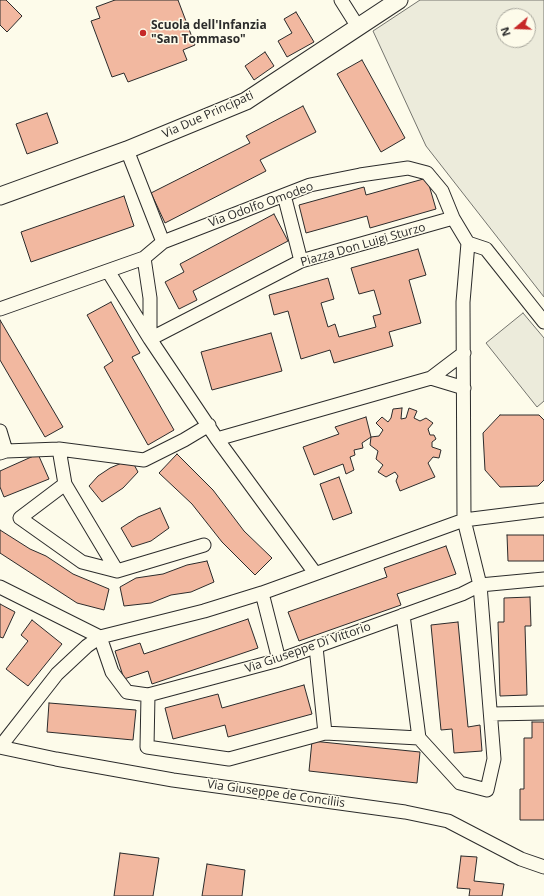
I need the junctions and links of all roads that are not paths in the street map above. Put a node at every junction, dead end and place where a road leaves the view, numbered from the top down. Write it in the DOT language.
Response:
graph roads {
  1 [pos="341,0"];
  2 [pos="399,0"];
  3 [pos="358,27"];
  4 [pos="127,150"];
  5 [pos="284,195"];
  6 [pos="0,196"];
  7 [pos="453,218"];
  8 [pos="163,242"];
  9 [pos="468,243"];
  10 [pos="144,258"];
  11 [pos="300,261"];
  12 [pos="108,271"];
  13 [pos="0,309"];
  14 [pos="544,322"];
  15 [pos="150,339"];
  16 [pos="464,353"];
  17 [pos="431,378"];
  18 [pos="464,388"];
  19 [pos="209,426"];
  20 [pos="0,431"];
  21 [pos="217,439"];
  22 [pos="59,450"];
  23 [pos="3,452"];
  24 [pos="65,484"];
  25 [pos="544,510"];
  26 [pos="464,520"];
  27 [pos="204,545"];
  28 [pos="117,571"];
  29 [pos="316,573"];
  30 [pos="544,579"];
  31 [pos="480,585"];
  32 [pos="0,587"];
  33 [pos="262,593"];
  34 [pos="403,616"];
  35 [pos="100,637"];
  36 [pos="316,647"];
  37 [pos="279,660"];
  38 [pos="148,695"];
  39 [pos="544,713"];
  40 [pos="491,714"];
  41 [pos="326,733"];
  42 [pos="419,738"];
  43 [pos="0,747"];
  44 [pos="544,867"];
  1 -- 3 [label="street"];
  2 -- 3 [label="street, Via Due Principati"];
  3 -- 4 [label="street, Via Due Principati"];
  4 -- 6 [label="street, Via Due Principati"];
  4 -- 8 [label="street"];
  5 -- 7 [label="street, Via Odolfo Omodeo"];
  5 -- 8 [label="street, Via Odolfo Omodeo"];
  5 -- 11 [label="street"];
  7 -- 9 [label="street"];
  7 -- 11 [label="street, Piazza Don Luigi Sturzo"];
  8 -- 10 [label="street, Via Odolfo Omodeo"];
  9 -- 14 [label="street"];
  9 -- 16 [label="street"];
  10 -- 12 [label="street, Via Odolfo Omodeo"];
  10 -- 15 [label="street"];
  11 -- 15 [label="street, Piazza Don Luigi Sturzo"];
  12 -- 13 [label="street, Via Odolfo Omodeo"];
  12 -- 15 [label="street"];
  15 -- 19 [label="street"];
  16 -- 17 [label="street"];
  16 -- 18 [label="street"];
  17 -- 18 [label="street"];
  17 -- 21 [label="street"];
  18 -- 26 [label="street"];
  19 -- 21 [label="street"];
  19 -- 22 [label="street"];
  20 -- 23 [label="street"];
  21 -- 29 [label="street"];
  22 -- 23 [label="street"];
  22 -- 24 [label="street"];
  24 -- 28 [label="street"];
  24 -- 28 [label="street"];
  25 -- 26 [label="street"];
  26 -- 29 [label="street"];
  26 -- 31 [label="street"];
  27 -- 28 [label="street"];
  29 -- 33 [label="street"];
  30 -- 31 [label="street"];
  31 -- 34 [label="street, Via Giuseppe Di Vittorio"];
  31 -- 40 [label="street"];
  32 -- 35 [label="street"];
  33 -- 35 [label="street"];
  33 -- 37 [label="street"];
  34 -- 36 [label="street, Via Giuseppe Di Vittorio"];
  34 -- 42 [label="street"];
  35 -- 38 [label="street, Via Giuseppe Di Vittorio"];
  35 -- 43 [label="street"];
  36 -- 37 [label="street, Via Giuseppe Di Vittorio"];
  36 -- 41 [label="street"];
  37 -- 38 [label="street, Via Giuseppe Di Vittorio"];
  38 -- 41 [label="street"];
  39 -- 40 [label="street"];
  40 -- 42 [label="street"];
  41 -- 42 [label="street"];
  43 -- 44 [label="street, Via Giuseppe de Conciliis"];
}
